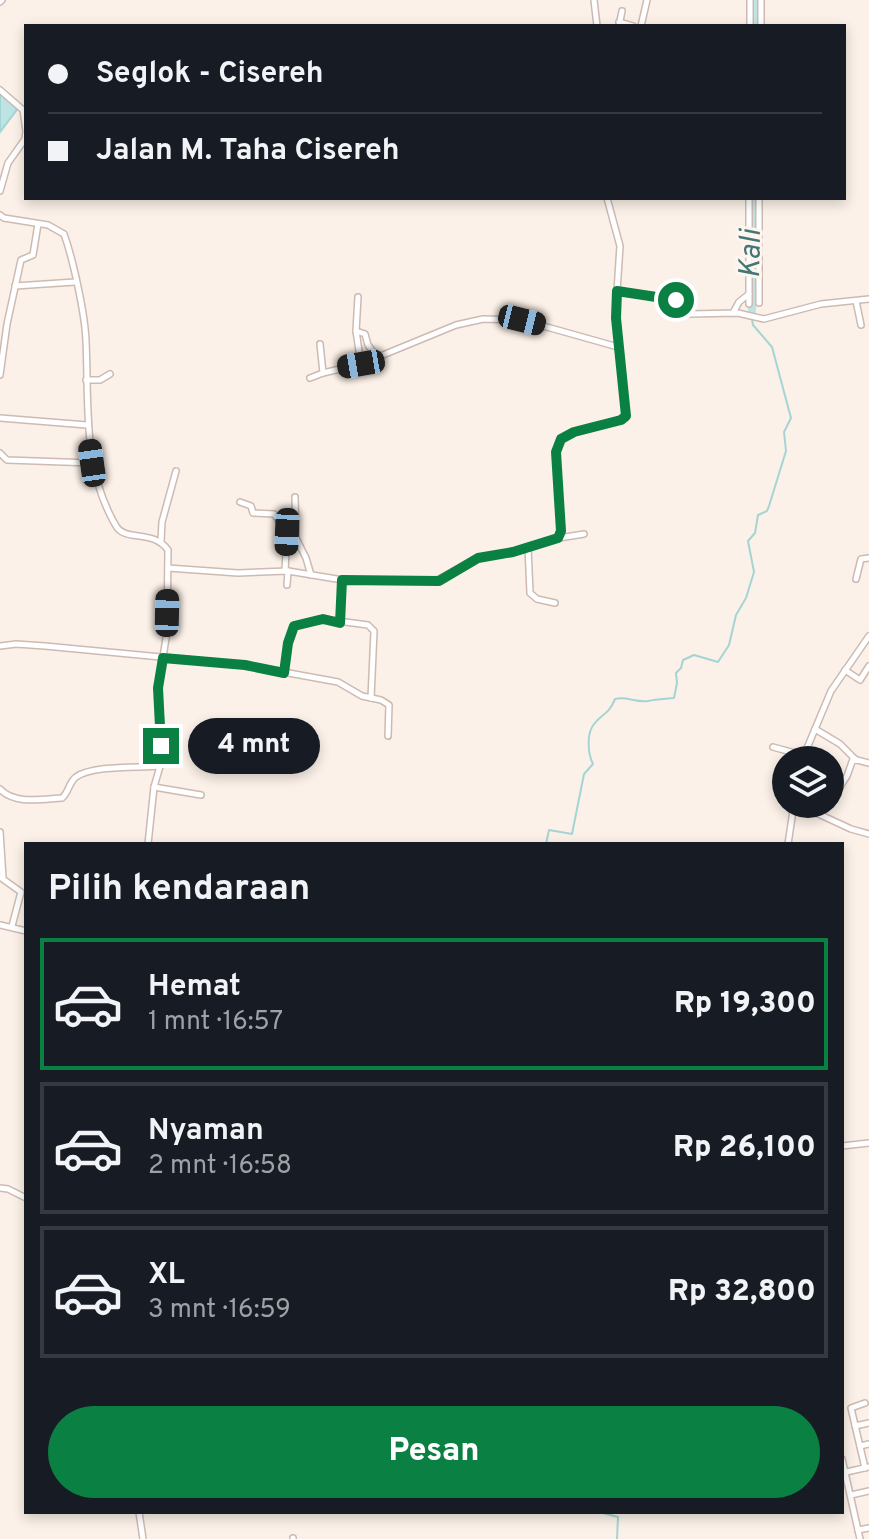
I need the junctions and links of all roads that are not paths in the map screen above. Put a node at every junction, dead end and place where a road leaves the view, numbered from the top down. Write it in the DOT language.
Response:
graph roads {
  1 [pos="594,0"];
  2 [pos="647,0"];
  3 [pos="750,0"];
  4 [pos="761,0"];
  5 [pos="622,11"];
  6 [pos="597,24"];
  7 [pos="619,24"];
  8 [pos="641,24"];
  9 [pos="750,24"];
  10 [pos="761,24"];
  11 [pos="0,90"];
  12 [pos="24,117"];
  13 [pos="24,140"];
  14 [pos="0,191"];
  15 [pos="608,200"];
  16 [pos="749,200"];
  17 [pos="759,200"];
  18 [pos="0,215"];
  19 [pos="38,224"];
  20 [pos="754,274"];
  21 [pos="75,282"];
  22 [pos="15,286"];
  23 [pos="617,291"];
  24 [pos="749,294"];
  25 [pos="358,297"];
  26 [pos="869,299"];
  27 [pos="856,301"];
  28 [pos="759,303"];
  29 [pos="749,304"];
  30 [pos="733,313"];
  31 [pos="861,325"];
  32 [pos="356,331"];
  33 [pos="320,344"];
  34 [pos="618,347"];
  35 [pos="377,357"];
  36 [pos="361,364"];
  37 [pos="323,373"];
  38 [pos="110,374"];
  39 [pos="0,375"];
  40 [pos="310,378"];
  41 [pos="86,380"];
  42 [pos="0,418"];
  43 [pos="87,425"];
  44 [pos="0,453"];
  45 [pos="92,463"];
  46 [pos="176,471"];
  47 [pos="295,497"];
  48 [pos="240,502"];
  49 [pos="294,525"];
  50 [pos="287,532"];
  51 [pos="584,534"];
  52 [pos="558,538"];
  53 [pos="161,541"];
  54 [pos="503,544"];
  55 [pos="528,547"];
  56 [pos="506,554"];
  57 [pos="869,558"];
  58 [pos="168,568"];
  59 [pos="287,571"];
  60 [pos="311,575"];
  61 [pos="856,579"];
  62 [pos="342,580"];
  63 [pos="287,585"];
  64 [pos="555,603"];
  65 [pos="340,623"];
  66 [pos="868,639"];
  67 [pos="0,646"];
  68 [pos="163,658"];
  69 [pos="869,666"];
  70 [pos="845,670"];
  71 [pos="284,673"];
  72 [pos="371,698"];
  73 [pos="815,729"];
  74 [pos="388,736"];
  75 [pos="808,746"];
  76 [pos="855,759"];
  77 [pos="869,763"];
  78 [pos="160,766"];
  79 [pos="844,778"];
  80 [pos="154,787"];
  81 [pos="0,789"];
  82 [pos="201,795"];
  83 [pos="793,818"];
  84 [pos="830,818"];
  85 [pos="0,832"];
  86 [pos="869,834"];
  87 [pos="148,842"];
  88 [pos="788,842"];
  89 [pos="1,878"];
  90 [pos="0,925"];
  91 [pos="12,926"];
  92 [pos="24,930"];
  93 [pos="869,1143"];
  94 [pos="844,1146"];
  95 [pos="0,1188"];
  96 [pos="24,1197"];
  97 [pos="865,1403"];
  98 [pos="869,1423"];
  99 [pos="855,1426"];
  100 [pos="869,1444"];
  101 [pos="860,1446"];
  102 [pos="867,1468"];
  103 [pos="844,1473"];
  104 [pos="869,1491"];
  105 [pos="850,1493"];
  106 [pos="844,1494"];
  107 [pos="139,1514"];
  108 [pos="869,1528"];
  109 [pos="858,1530"];
  110 [pos="143,1539"];
  111 [pos="860,1539"];
  1 -- 6 [label="street"];
  2 -- 8 [label="street"];
  3 -- 9 [label="street"];
  4 -- 10 [label="street"];
  5 -- 7 [label="street"];
  11 -- 12 [label="street"];
  13 -- 14 [label="street"];
  15 -- 23 [label="street"];
  16 -- 20 [label="street"];
  17 -- 20 [label="street"];
  18 -- 19 [label="street"];
  19 -- 21 [label="street"];
  19 -- 22 [label="street"];
  20 -- 24 [label="street"];
  20 -- 28 [label="street"];
  21 -- 22 [label="street"];
  21 -- 41 [label="street"];
  22 -- 39 [label="street"];
  23 -- 30 [label="street"];
  23 -- 34 [label="street"];
  24 -- 29 [label="street"];
  24 -- 30 [label="street"];
  25 -- 32 [label="street"];
  26 -- 27 [label="street"];
  27 -- 30 [label="street"];
  27 -- 31 [label="street"];
  32 -- 35 [label="street"];
  32 -- 36 [label="street"];
  33 -- 37 [label="street"];
  34 -- 35 [label="street"];
  34 -- 52 [label="street"];
  35 -- 36 [label="street"];
  36 -- 37 [label="street"];
  37 -- 40 [label="street"];
  38 -- 41 [label="street"];
  41 -- 43 [label="street"];
  42 -- 43 [label="street"];
  43 -- 45 [label="street"];
  44 -- 45 [label="street"];
  45 -- 53 [label="street"];
  46 -- 53 [label="street"];
  47 -- 49 [label="street"];
  48 -- 50 [label="street"];
  49 -- 50 [label="street"];
  49 -- 60 [label="street"];
  50 -- 59 [label="street"];
  51 -- 52 [label="street"];
  52 -- 55 [label="street"];
  53 -- 58 [label="street"];
  54 -- 56 [label="street"];
  55 -- 56 [label="street"];
  55 -- 64 [label="street"];
  56 -- 62 [label="street"];
  57 -- 61 [label="street"];
  58 -- 59 [label="street"];
  58 -- 68 [label="street"];
  59 -- 60 [label="street"];
  59 -- 63 [label="street"];
  60 -- 62 [label="street"];
  62 -- 65 [label="street"];
  65 -- 71 [label="street"];
  65 -- 72 [label="street"];
  66 -- 70 [label="street"];
  67 -- 68 [label="street"];
  68 -- 71 [label="street"];
  68 -- 78 [label="street"];
  69 -- 70 [label="street"];
  70 -- 73 [label="street"];
  71 -- 72 [label="street"];
  72 -- 74 [label="street"];
  73 -- 75 [label="street"];
  73 -- 76 [label="street"];
  76 -- 77 [label="street"];
  76 -- 79 [label="street"];
  78 -- 80 [label="street"];
  78 -- 81 [label="street"];
  80 -- 82 [label="street"];
  80 -- 87 [label="street"];
  83 -- 88 [label="street"];
  84 -- 86 [label="street"];
  85 -- 89 [label="street"];
  89 -- 91 [label="street"];
  90 -- 91 [label="street"];
  91 -- 92 [label="street"];
  93 -- 94 [label="street"];
  95 -- 96 [label="street"];
  97 -- 99 [label="street"];
  98 -- 99 [label="street"];
  99 -- 101 [label="street"];
  100 -- 101 [label="street"];
  101 -- 102 [label="street"];
  102 -- 103 [label="street"];
  103 -- 105 [label="street"];
  104 -- 105 [label="street"];
  105 -- 106 [label="street"];
  105 -- 109 [label="street"];
  107 -- 110 [label="street"];
  108 -- 109 [label="street"];
  109 -- 111 [label="street"];
}
